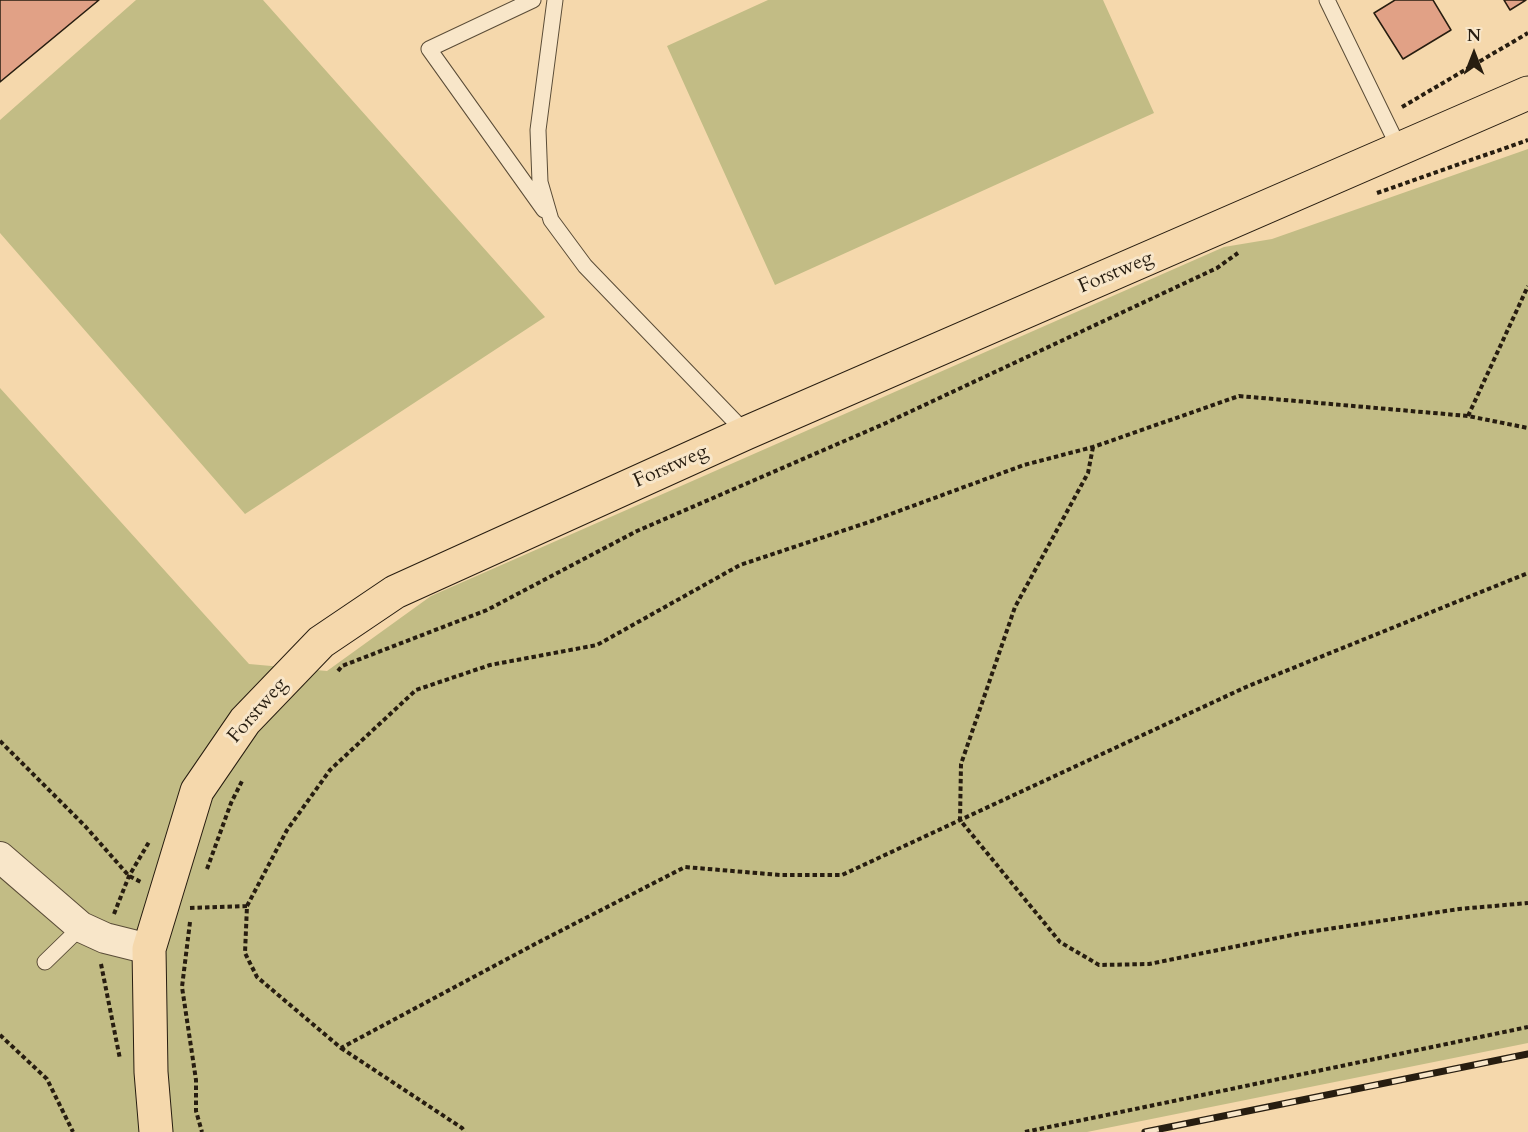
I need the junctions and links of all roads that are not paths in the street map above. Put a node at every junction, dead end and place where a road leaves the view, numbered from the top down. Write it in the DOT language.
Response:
graph roads {
  1 [pos="533,0"];
  2 [pos="555,0"];
  3 [pos="1327,0"];
  4 [pos="1528,93"];
  5 [pos="1400,150"];
  6 [pos="551,220"];
  7 [pos="746,433"];
  8 [pos="0,858"];
  9 [pos="81,927"];
  10 [pos="149,949"];
  11 [pos="45,962"];
  12 [pos="156,1132"];
  1 -- 6 [label="lane"];
  2 -- 6 [label="lane"];
  3 -- 5 [label="lane"];
  4 -- 5 [label="main road, Forstweg"];
  5 -- 7 [label="main road, Forstweg"];
  6 -- 7 [label="lane"];
  7 -- 10 [label="main road, Forstweg"];
  8 -- 9 [label="street"];
  9 -- 10 [label="street"];
  9 -- 11 [label="lane"];
  10 -- 12 [label="main road, Forstweg"];
}
